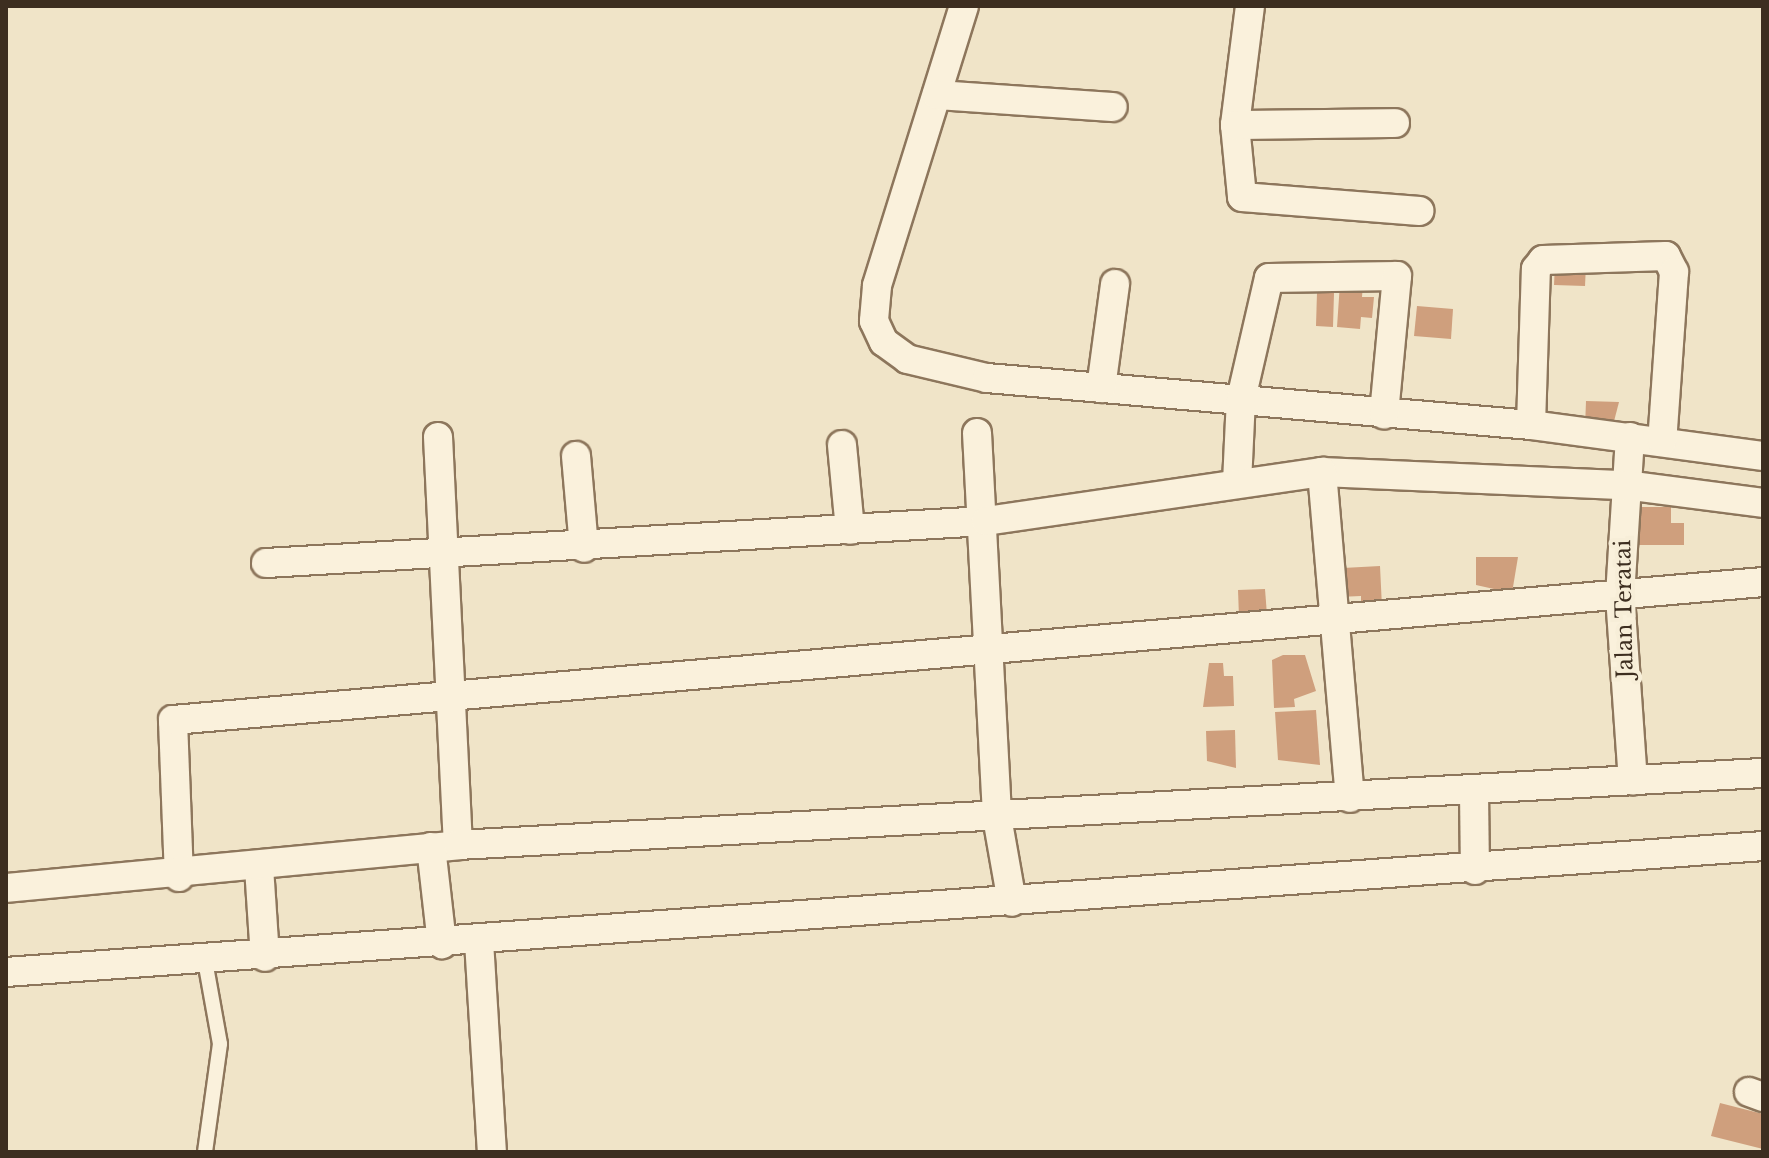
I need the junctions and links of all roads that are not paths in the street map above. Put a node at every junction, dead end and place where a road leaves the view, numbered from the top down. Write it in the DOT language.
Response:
graph roads {
  1 [pos="964,6"];
  2 [pos="1250,6"];
  3 [pos="937,95"];
  4 [pos="1113,107"];
  5 [pos="1395,123"];
  6 [pos="1235,125"];
  7 [pos="1419,211"];
  8 [pos="1115,284"];
  9 [pos="1101,388"];
  10 [pos="1240,410"];
  11 [pos="1384,414"];
  12 [pos="1531,425"];
  13 [pos="977,433"];
  14 [pos="438,437"];
  15 [pos="1662,442"];
  16 [pos="842,445"];
  17 [pos="576,456"];
  18 [pos="1763,456"];
  19 [pos="1628,460"];
  20 [pos="1322,472"];
  21 [pos="1237,483"];
  22 [pos="1763,503"];
  23 [pos="986,521"];
  24 [pos="850,530"];
  25 [pos="584,548"];
  26 [pos="445,556"];
  27 [pos="266,563"];
  28 [pos="1763,582"];
  29 [pos="1620,596"];
  30 [pos="1331,621"];
  31 [pos="990,653"];
  32 [pos="450,696"];
  33 [pos="1763,773"];
  34 [pos="1633,781"];
  35 [pos="1474,792"];
  36 [pos="1350,798"];
  37 [pos="997,817"];
  38 [pos="444,846"];
  39 [pos="1763,846"];
  40 [pos="259,867"];
  41 [pos="1475,870"];
  42 [pos="179,877"];
  43 [pos="6,888"];
  44 [pos="1012,902"];
  45 [pos="479,941"];
  46 [pos="442,944"];
  47 [pos="265,957"];
  48 [pos="205,961"];
  49 [pos="6,972"];
  50 [pos="205,1152"];
  51 [pos="492,1152"];
  1 -- 3 [label="street"];
  2 -- 6 [label="street"];
  3 -- 4 [label="street"];
  3 -- 9 [label="street"];
  5 -- 6 [label="street"];
  6 -- 7 [label="street"];
  8 -- 9 [label="street"];
  9 -- 10 [label="street"];
  10 -- 11 [label="street"];
  10 -- 11 [label="street"];
  10 -- 21 [label="street"];
  11 -- 12 [label="street"];
  12 -- 15 [label="street"];
  12 -- 19 [label="street"];
  13 -- 23 [label="street"];
  14 -- 26 [label="street"];
  15 -- 18 [label="street"];
  15 -- 19 [label="street"];
  16 -- 24 [label="street"];
  17 -- 25 [label="street"];
  19 -- 20 [label="street"];
  19 -- 22 [label="street"];
  19 -- 29 [label="street, Jalan Teratai"];
  20 -- 21 [label="street"];
  20 -- 30 [label="street"];
  21 -- 23 [label="street"];
  23 -- 24 [label="street"];
  23 -- 31 [label="street"];
  24 -- 25 [label="street"];
  25 -- 26 [label="street"];
  26 -- 27 [label="street"];
  26 -- 32 [label="street"];
  28 -- 29 [label="street"];
  29 -- 30 [label="street"];
  29 -- 34 [label="street, Jalan Teratai"];
  30 -- 31 [label="street"];
  30 -- 36 [label="street"];
  31 -- 32 [label="street"];
  31 -- 37 [label="street"];
  32 -- 38 [label="street"];
  32 -- 42 [label="street"];
  33 -- 34 [label="street"];
  34 -- 35 [label="street"];
  35 -- 36 [label="street"];
  35 -- 41 [label="street"];
  36 -- 37 [label="street"];
  37 -- 38 [label="street"];
  37 -- 44 [label="street"];
  38 -- 40 [label="street"];
  38 -- 46 [label="street"];
  39 -- 41 [label="street"];
  40 -- 42 [label="street"];
  40 -- 47 [label="street"];
  41 -- 44 [label="street"];
  42 -- 43 [label="street"];
  44 -- 45 [label="street"];
  45 -- 46 [label="street"];
  45 -- 51 [label="street"];
  46 -- 47 [label="street"];
  47 -- 48 [label="street"];
  48 -- 49 [label="street"];
  48 -- 50 [label="lane"];
}
